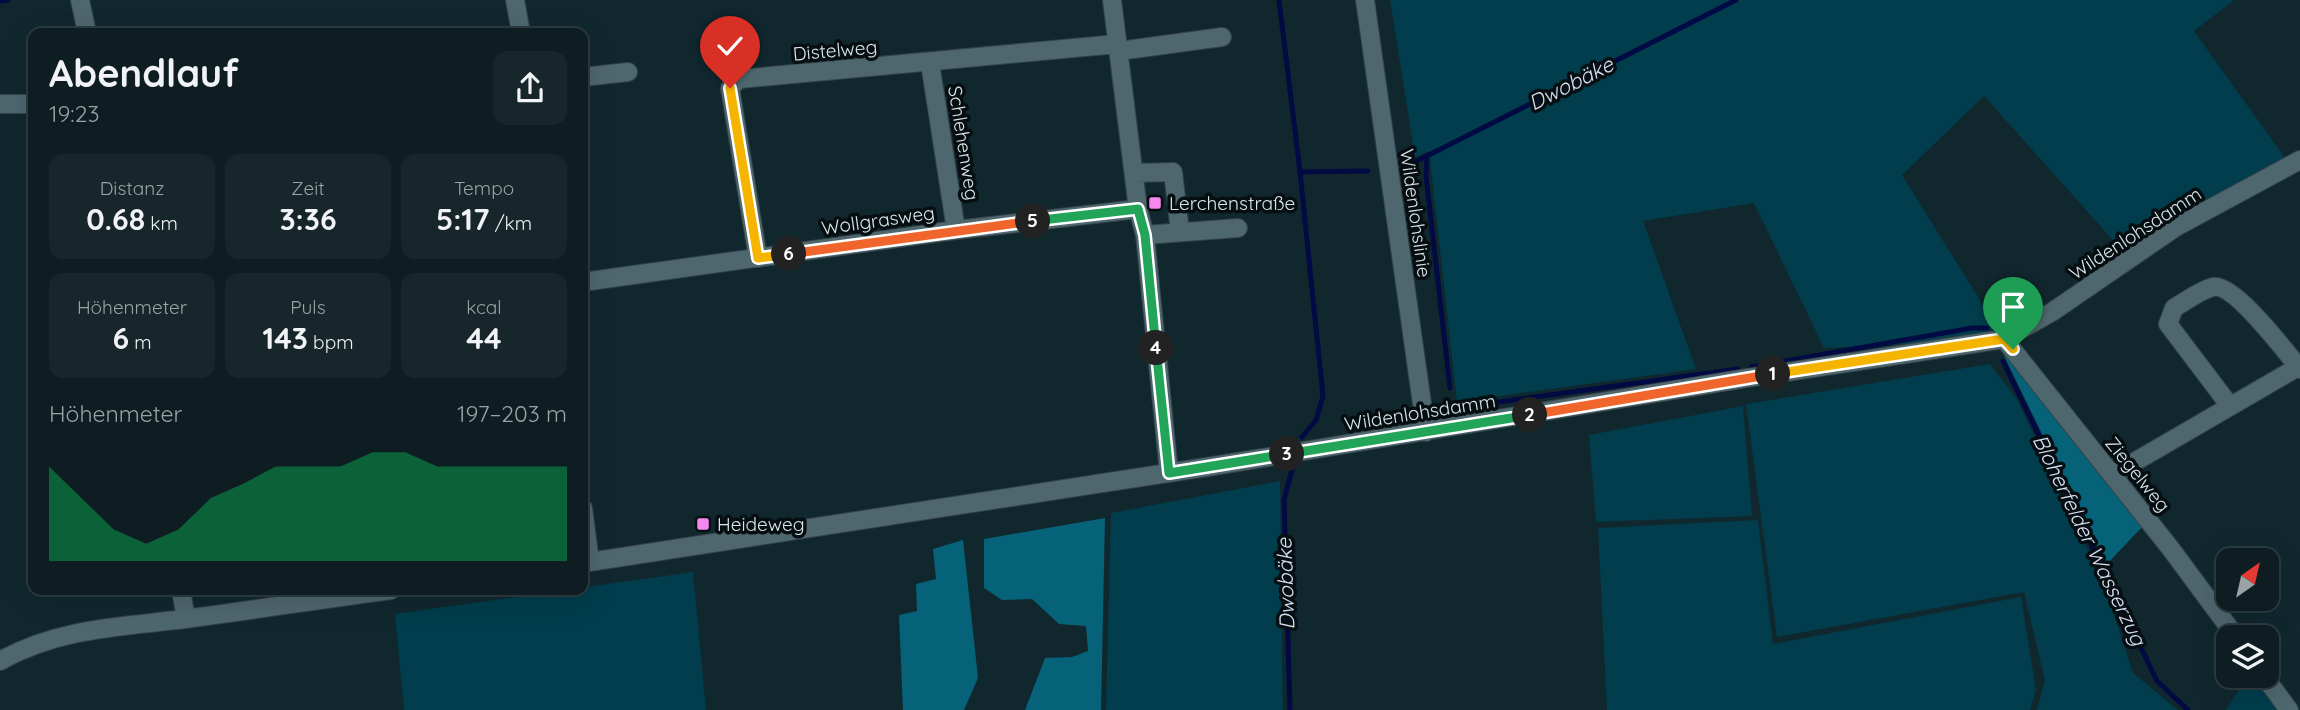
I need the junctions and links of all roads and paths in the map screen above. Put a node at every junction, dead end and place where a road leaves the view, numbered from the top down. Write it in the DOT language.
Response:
graph roads {
  1 [pos="80,0"];
  2 [pos="516,0"];
  3 [pos="1112,0"];
  4 [pos="1365,0"];
  5 [pos="87,28"];
  6 [pos="520,28"];
  7 [pos="1222,37"];
  8 [pos="1118,47"];
  9 [pos="930,63"];
  10 [pos="628,72"];
  11 [pos="588,76"];
  12 [pos="0,104"];
  13 [pos="28,104"];
  14 [pos="2300,160"];
  15 [pos="1134,173"];
  16 [pos="1138,209"];
  17 [pos="1238,229"];
  18 [pos="956,230"];
  19 [pos="1180,232"];
  20 [pos="1145,235"];
  21 [pos="758,258"];
  22 [pos="588,281"];
  23 [pos="2004,339"];
  24 [pos="2299,368"];
  25 [pos="2231,406"];
  26 [pos="1426,432"];
  27 [pos="1169,473"];
  28 [pos="2112,475"];
  29 [pos="588,562"];
  30 [pos="182,595"];
  31 [pos="356,595"];
  32 [pos="186,619"];
  33 [pos="2227,625"];
  34 [pos="0,661"];
  35 [pos="2273,688"];
  36 [pos="2289,710"];
  1 -- 5 [label="street"];
  2 -- 6 [label="street"];
  3 -- 8 [label="street"];
  4 -- 26 [label="street, Wildenlohslinie"];
  7 -- 8 [label="street"];
  8 -- 9 [label="street, Distelweg"];
  8 -- 15 [label="street"];
  9 -- 18 [label="street, Schlehenweg"];
  9 -- 21 [label="street, Distelweg"];
  10 -- 11 [label="street"];
  12 -- 13 [label="street"];
  14 -- 23 [label="street, Wildenlohsdamm"];
  15 -- 16 [label="street"];
  15 -- 19 [label="street"];
  16 -- 18 [label="street, Wollgrasweg"];
  16 -- 20 [label="street"];
  17 -- 19 [label="street"];
  18 -- 21 [label="street, Wollgrasweg"];
  19 -- 20 [label="street"];
  20 -- 27 [label="street"];
  21 -- 22 [label="street, Wollgrasweg"];
  23 -- 26 [label="street, Wildenlohsdamm"];
  23 -- 28 [label="street, Ziegelweg"];
  24 -- 25 [label="street"];
  24 -- 25 [label="street"];
  25 -- 28 [label="street"];
  26 -- 27 [label="street, Wildenlohsdamm"];
  27 -- 29 [label="street, Wildenlohsdamm"];
  28 -- 33 [label="street, Ziegelweg"];
  30 -- 32 [label="street"];
  31 -- 32 [label="street"];
  32 -- 34 [label="street"];
  35 -- 36 [label="street"];
}
